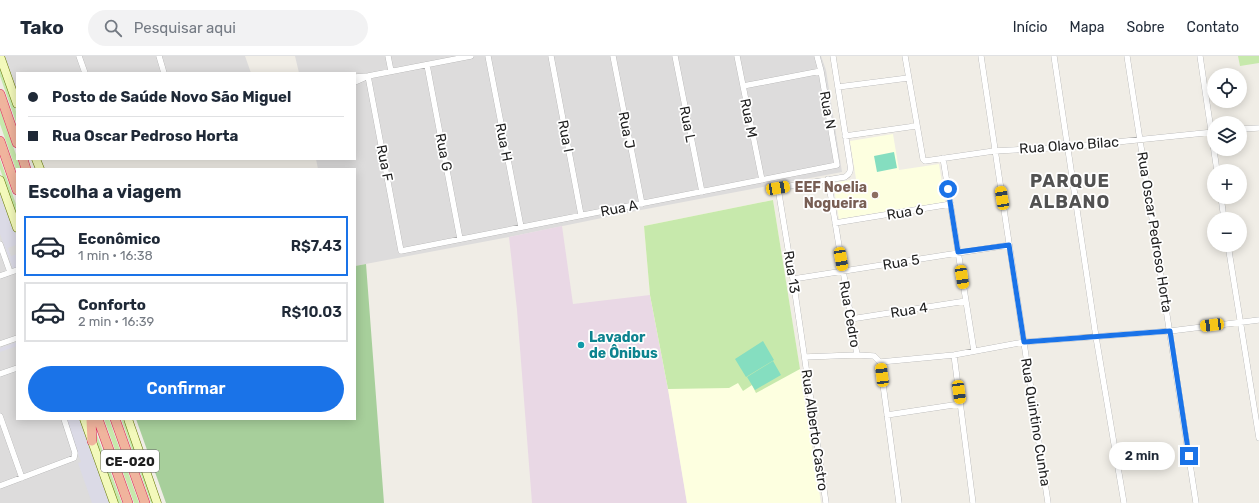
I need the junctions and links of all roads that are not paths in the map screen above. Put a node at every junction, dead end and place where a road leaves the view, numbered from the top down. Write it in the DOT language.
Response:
graph roads {
  1 [pos="0,56"];
  2 [pos="79,56"];
  3 [pos="159,56"];
  4 [pos="388,56"];
  5 [pos="471,56"];
  6 [pos="488,56"];
  7 [pos="550,56"];
  8 [pos="613,56"];
  9 [pos="675,56"];
  10 [pos="737,56"];
  11 [pos="817,56"];
  12 [pos="833,56"];
  13 [pos="904,56"];
  14 [pos="981,56"];
  15 [pos="1054,56"];
  16 [pos="1127,56"];
  17 [pos="1200,56"];
  18 [pos="427,65"];
  19 [pos="821,71"];
  20 [pos="85,72"];
  21 [pos="164,72"];
  22 [pos="391,72"];
  23 [pos="368,76"];
  24 [pos="356,77"];
  25 [pos="908,78"];
  26 [pos="356,82"];
  27 [pos="743,86"];
  28 [pos="838,87"];
  29 [pos="0,94"];
  30 [pos="16,101"];
  31 [pos="1210,116"];
  32 [pos="916,126"];
  33 [pos="1259,128"];
  34 [pos="1247,129"];
  35 [pos="1207,133"];
  36 [pos="845,136"];
  37 [pos="16,140"];
  38 [pos="1140,140"];
  39 [pos="0,141"];
  40 [pos="1068,147"];
  41 [pos="994,150"];
  42 [pos="943,158"];
  43 [pos="837,165"];
  44 [pos="828,179"];
  45 [pos="0,180"];
  46 [pos="762,180"];
  47 [pos="16,187"];
  48 [pos="702,192"];
  49 [pos="642,204"];
  50 [pos="951,204"];
  51 [pos="581,215"];
  52 [pos="835,223"];
  53 [pos="16,225"];
  54 [pos="521,228"];
  55 [pos="460,239"];
  56 [pos="0,244"];
  57 [pos="1009,245"];
  58 [pos="401,250"];
  59 [pos="958,252"];
  60 [pos="1229,252"];
  61 [pos="16,270"];
  62 [pos="843,271"];
  63 [pos="10,272"];
  64 [pos="0,276"];
  65 [pos="793,279"];
  66 [pos="966,301"];
  67 [pos="851,319"];
  68 [pos="1259,320"];
  69 [pos="1240,322"];
  70 [pos="1170,331"];
  71 [pos="1096,337"];
  72 [pos="16,338"];
  73 [pos="1024,342"];
  74 [pos="0,344"];
  75 [pos="974,351"];
  76 [pos="857,355"];
  77 [pos="954,355"];
  78 [pos="805,357"];
  79 [pos="880,362"];
  80 [pos="16,368"];
  81 [pos="0,374"];
  82 [pos="960,404"];
  83 [pos="888,415"];
  84 [pos="0,416"];
  85 [pos="64,420"];
  86 [pos="84,420"];
  87 [pos="90,420"];
  88 [pos="98,420"];
  89 [pos="115,420"];
  90 [pos="128,420"];
  91 [pos="1259,438"];
  92 [pos="92,441"];
  93 [pos="22,478"];
  94 [pos="0,486"];
  95 [pos="114,503"];
  96 [pos="128,503"];
  97 [pos="145,503"];
  98 [pos="157,503"];
  99 [pos="826,503"];
  100 [pos="900,503"];
  101 [pos="973,503"];
  102 [pos="1048,503"];
  103 [pos="1124,503"];
  104 [pos="1196,503"];
  1 -- 30 [label="main road"];
  2 -- 20 [label="street"];
  3 -- 21 [label="street"];
  4 -- 22 [label="street"];
  5 -- 18 [label="street"];
  6 -- 54 [label="street, Rua H"];
  7 -- 51 [label="street, Rua I"];
  8 -- 49 [label="street, Rua J"];
  9 -- 48 [label="street, Rua L"];
  10 -- 27 [label="street, Rua M"];
  11 -- 19 [label="street, Rua N"];
  12 -- 28 [label="street"];
  13 -- 25 [label="street"];
  14 -- 41 [label="street, Rua Quintino Cunha"];
  15 -- 40 [label="street"];
  16 -- 38 [label="street, Rua Oscar Pedroso Horta"];
  17 -- 31 [label="street"];
  18 -- 22 [label="street"];
  18 -- 55 [label="street, Rua G"];
  19 -- 27 [label="street"];
  19 -- 43 [label="street, Rua N"];
  22 -- 23 [label="street"];
  23 -- 24 [label="street"];
  23 -- 26 [label="street"];
  23 -- 58 [label="street, Rua F"];
  25 -- 28 [label="street"];
  25 -- 32 [label="street"];
  27 -- 46 [label="street, Rua M"];
  28 -- 36 [label="street"];
  29 -- 37 [label="highway"];
  32 -- 36 [label="street"];
  32 -- 42 [label="street, Rua Olavo Bilac"];
  33 -- 34 [label="street"];
  35 -- 38 [label="street, Rua Olavo Bilac"];
  36 -- 44 [label="street"];
  38 -- 40 [label="street, Rua Olavo Bilac"];
  38 -- 70 [label="street, Rua Oscar Pedroso Horta"];
  39 -- 47 [label="highway"];
  40 -- 41 [label="street, Rua Olavo Bilac"];
  40 -- 71 [label="street"];
  41 -- 42 [label="street, Rua Olavo Bilac"];
  41 -- 57 [label="street, Rua Quintino Cunha"];
  42 -- 50 [label="street"];
  43 -- 46 [label="street, Rua A"];
  44 -- 52 [label="street, Rua Cedro"];
  44 -- 65 [label="street, Rua 13"];
  45 -- 53 [label="main road"];
  46 -- 48 [label="street, Rua A"];
  48 -- 49 [label="street, Rua A"];
  49 -- 51 [label="street, Rua A"];
  50 -- 52 [label="street, Rua 6"];
  50 -- 59 [label="street"];
  51 -- 54 [label="street, Rua A"];
  52 -- 62 [label="street, Rua Cedro"];
  54 -- 55 [label="street, Rua A"];
  55 -- 58 [label="street, Rua A"];
  56 -- 63 [label="street"];
  57 -- 59 [label="street, Rua 5"];
  57 -- 73 [label="street, Rua Quintino Cunha"];
  59 -- 62 [label="street, Rua 5"];
  59 -- 66 [label="street"];
  60 -- 69 [label="street"];
  61 -- 63 [label="street"];
  62 -- 65 [label="street, Rua 5"];
  62 -- 67 [label="street, Rua Cedro"];
  63 -- 64 [label="street"];
  65 -- 78 [label="street, Rua 13"];
  66 -- 67 [label="street, Rua 4"];
  66 -- 75 [label="street"];
  67 -- 76 [label="street, Rua Cedro"];
  68 -- 69 [label="street"];
  69 -- 70 [label="street"];
  69 -- 91 [label="street"];
  70 -- 71 [label="street"];
  70 -- 104 [label="street, Rua Oscar Pedroso Horta"];
  71 -- 73 [label="street"];
  71 -- 103 [label="street"];
  72 -- 74 [label="street"];
  73 -- 75 [label="street"];
  73 -- 102 [label="street, Rua Quintino Cunha"];
  75 -- 77 [label="street"];
  76 -- 78 [label="street"];
  76 -- 79 [label="street, Rua Cedro"];
  77 -- 79 [label="street"];
  77 -- 82 [label="street"];
  78 -- 99 [label="street, Rua Alberto Castro"];
  79 -- 83 [label="street"];
  80 -- 81 [label="street"];
  82 -- 83 [label="street"];
  82 -- 101 [label="street"];
  83 -- 100 [label="street"];
  84 -- 93 [label="street"];
  85 -- 93 [label="street"];
  86 -- 92 [label="main road"];
  87 -- 92 [label="highway"];
  88 -- 96 [label="highway, CE-020"];
  89 -- 97 [label="highway, CE-020"];
  90 -- 98 [label="main road"];
  92 -- 95 [label="main road"];
  93 -- 94 [label="street"];
}
